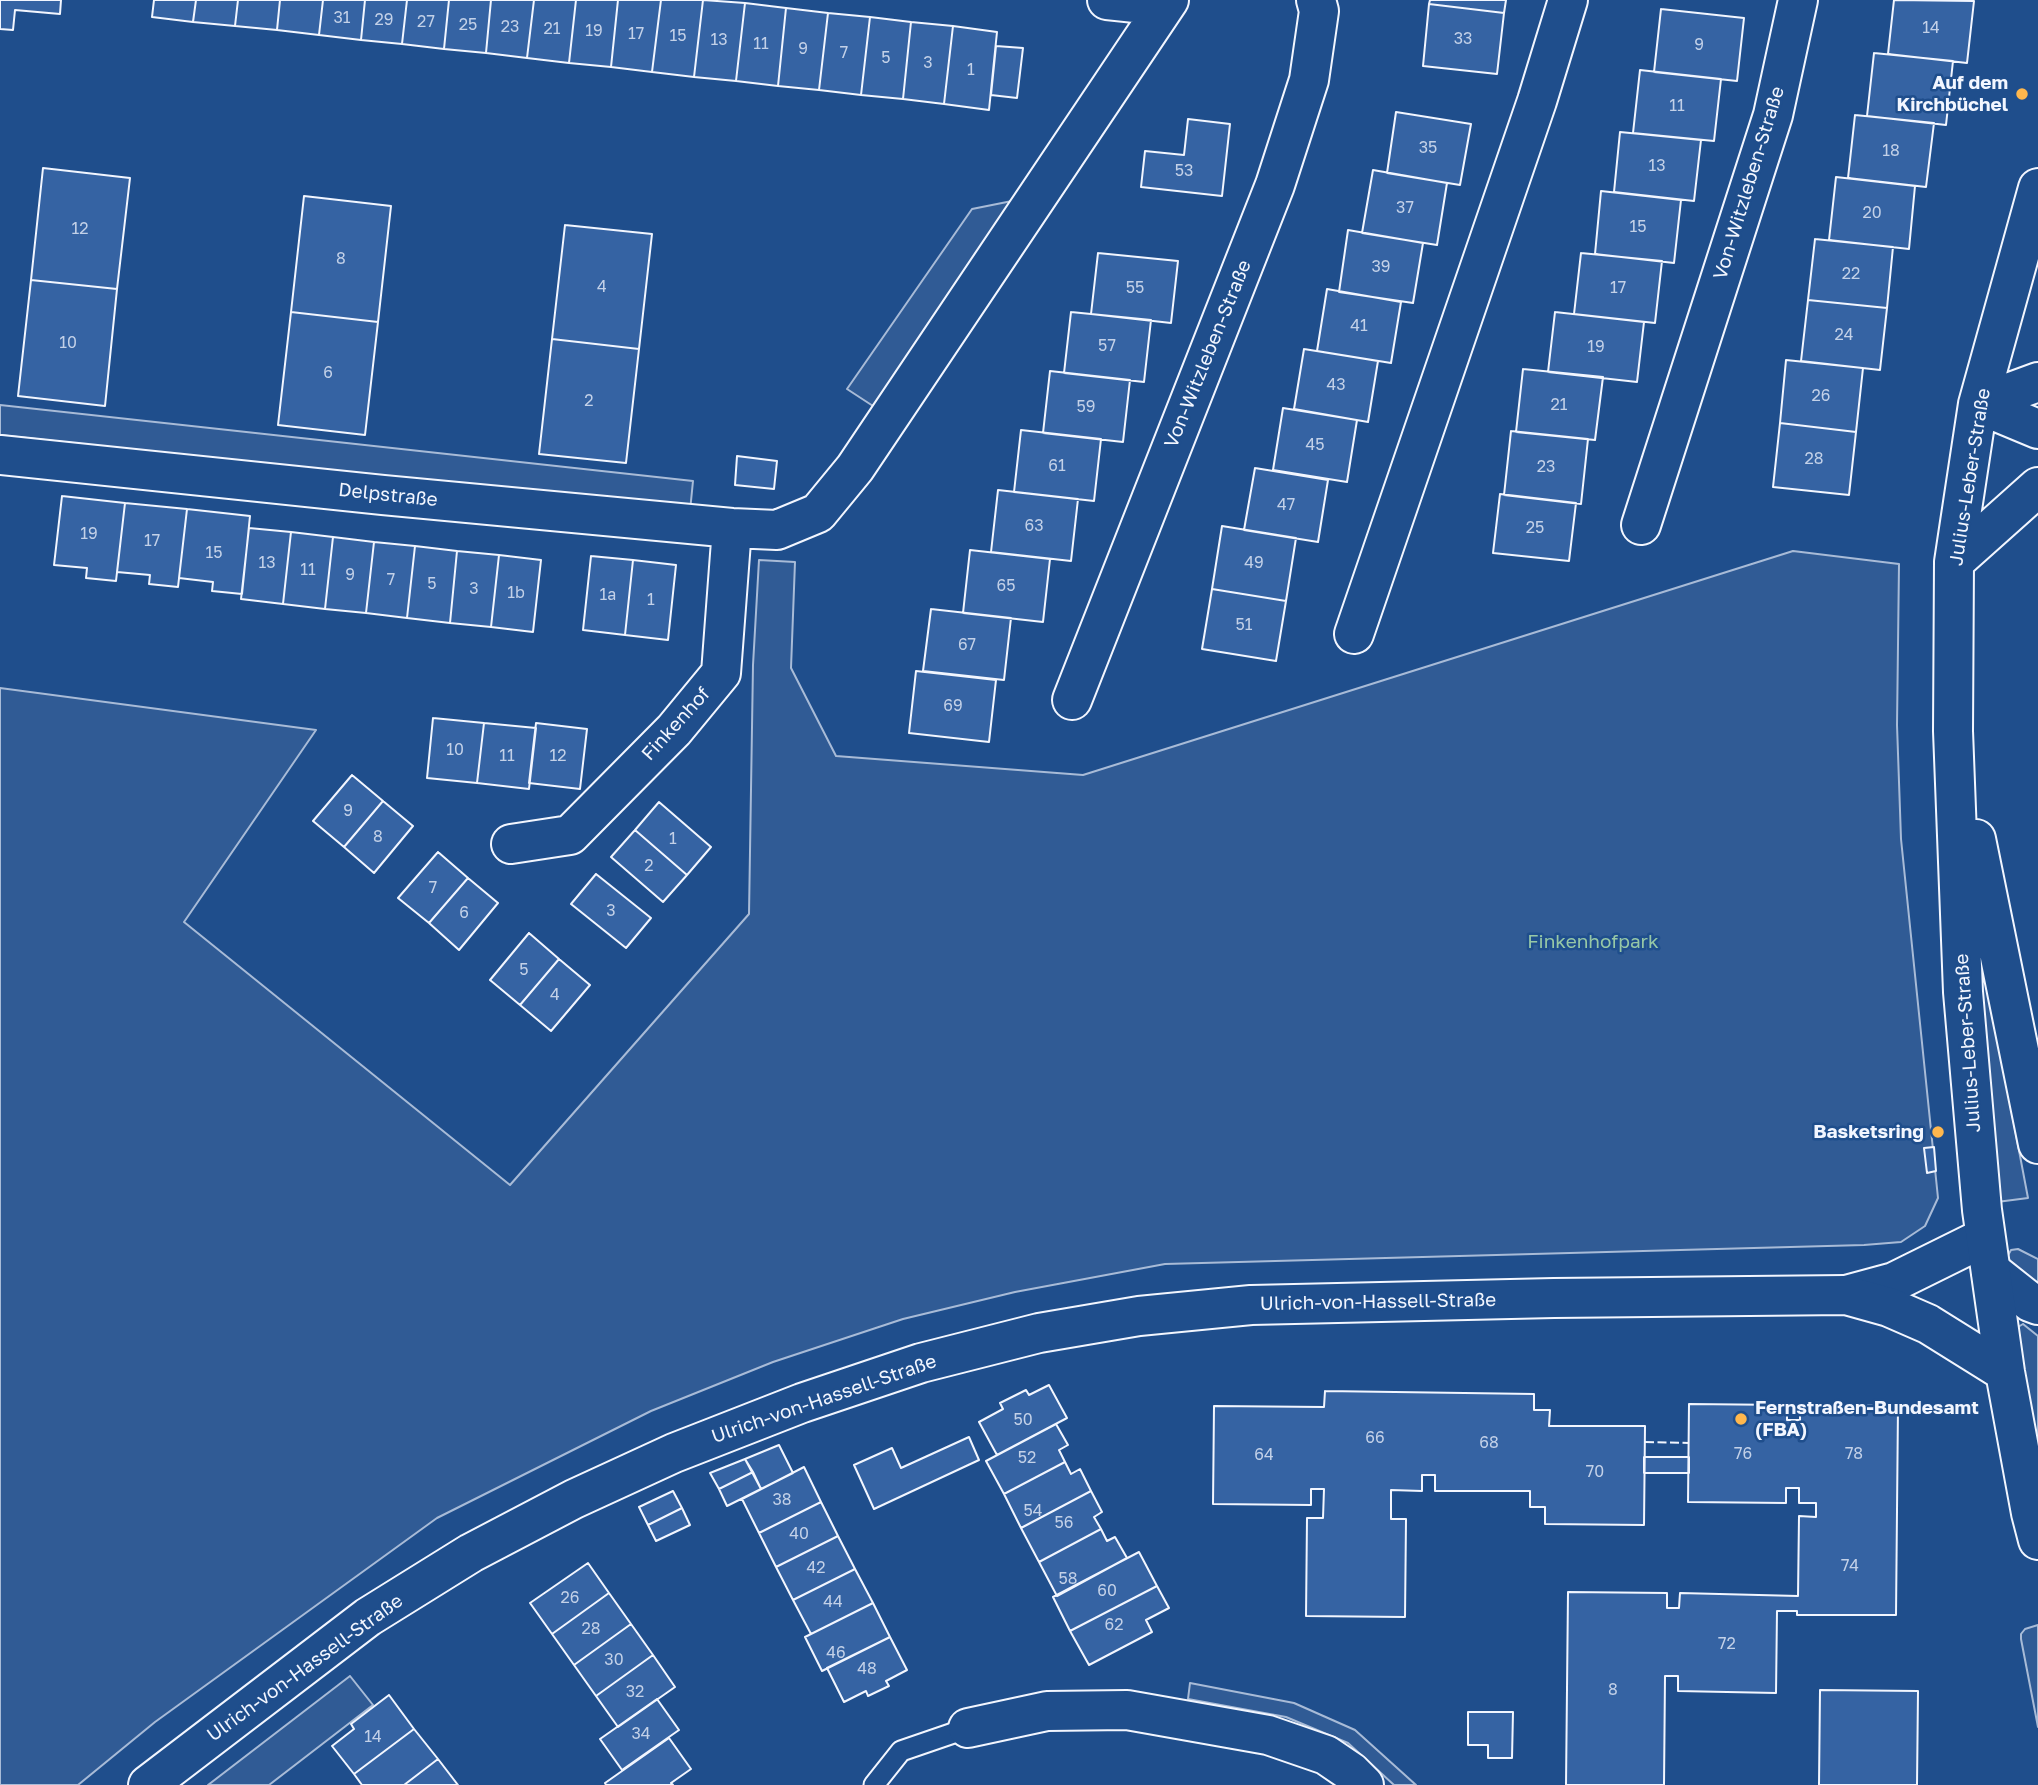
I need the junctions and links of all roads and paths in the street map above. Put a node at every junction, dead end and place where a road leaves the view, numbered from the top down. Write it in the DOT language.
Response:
graph roads {
  1 [pos="1107,0"];
  2 [pos="1316,0"];
  3 [pos="1568,0"];
  4 [pos="1798,0"];
  5 [pos="1166,3"];
  6 [pos="2038,188"];
  7 [pos="2028,274"];
  8 [pos="2038,382"];
  9 [pos="1978,404"];
  10 [pos="2038,429"];
  11 [pos="0,455"];
  12 [pos="2038,487"];
  13 [pos="1641,525"];
  14 [pos="732,528"];
  15 [pos="1954,562"];
  16 [pos="1354,634"];
  17 [pos="1072,700"];
  18 [pos="1953,731"];
  19 [pos="512,844"];
  20 [pos="2038,1144"];
  21 [pos="1988,1254"];
  22 [pos="1846,1295"];
  23 [pos="2038,1306"];
  24 [pos="2005,1372"];
  25 [pos="2038,1540"];
  26 [pos="968,1728"];
  27 [pos="148,1785"];
  28 [pos="874,1785"];
  29 [pos="1364,1785"];
  1 -- 5 [label="street"];
  2 -- 17 [label="street, Von-Witzleben-Straße"];
  3 -- 16 [label="street"];
  4 -- 13 [label="street, Von-Witzleben-Straße"];
  5 -- 14 [label="street, Delpstraße"];
  6 -- 7 [label="street, Julius-Leber-Straße"];
  7 -- 9 [label="street, Julius-Leber-Straße"];
  8 -- 9 [label="street"];
  9 -- 10 [label="street"];
  9 -- 15 [label="street, Julius-Leber-Straße"];
  11 -- 14 [label="street, Delpstraße"];
  12 -- 15 [label="street"];
  14 -- 19 [label="street, Finkenhof"];
  15 -- 18 [label="street, Julius-Leber-Straße"];
  18 -- 20 [label="street, Julius-Leber-Straße"];
  18 -- 21 [label="street, Julius-Leber-Straße"];
  21 -- 22 [label="street, Ulrich-von-Hassell-Straße"];
  21 -- 23 [label="street"];
  21 -- 24 [label="street, Julius-Leber-Straße"];
  22 -- 24 [label="street, Ulrich-von-Hassell-Straße"];
  22 -- 27 [label="street, Ulrich-von-Hassell-Straße"];
  24 -- 25 [label="street, Julius-Leber-Straße"];
  26 -- 28 [label="lane"];
  26 -- 29 [label="street"];
}
